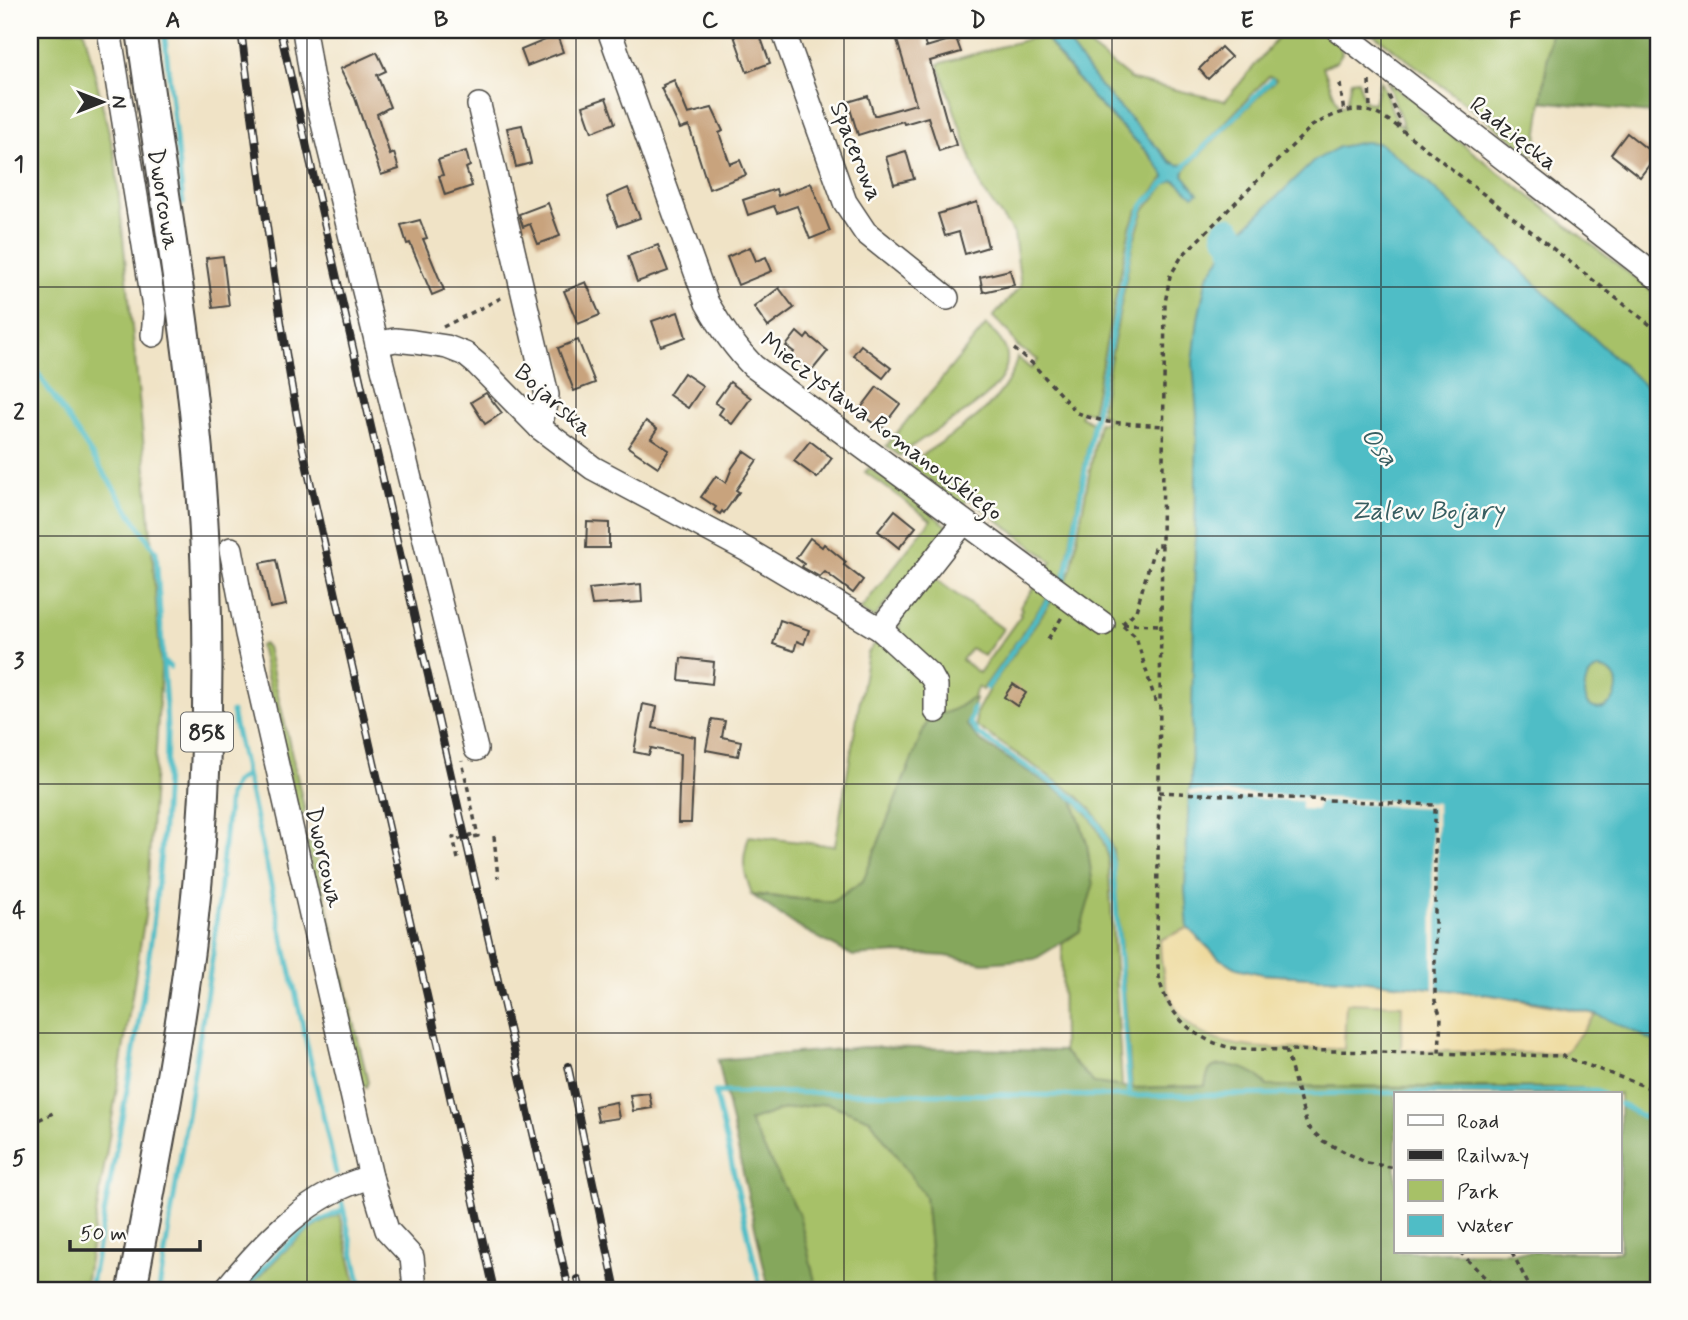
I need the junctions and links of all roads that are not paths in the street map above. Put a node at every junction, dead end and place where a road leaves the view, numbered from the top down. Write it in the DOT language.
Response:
graph roads {
  1 [pos="109,30"];
  2 [pos="141,30"];
  3 [pos="304,30"];
  4 [pos="609,30"];
  5 [pos="783,30"];
  6 [pos="1338,30"];
  7 [pos="479,105"];
  8 [pos="1658,278"];
  9 [pos="947,298"];
  10 [pos="152,335"];
  11 [pos="377,344"];
  12 [pos="540,428"];
  13 [pos="964,522"];
  14 [pos="231,549"];
  15 [pos="1112,624"];
  16 [pos="880,629"];
  17 [pos="936,711"];
  18 [pos="475,749"];
  19 [pos="371,1177"];
  20 [pos="132,1290"];
  21 [pos="225,1290"];
  22 [pos="415,1290"];
  1 -- 10 [label="street, Dworcowa"];
  2 -- 20 [label="main road, 858"];
  3 -- 11 [label="street"];
  4 -- 13 [label="street, Mieczysława Romanowskiego"];
  5 -- 9 [label="street, Spacerowa"];
  6 -- 8 [label="street, Radzięcka"];
  7 -- 12 [label="street"];
  11 -- 12 [label="street, Bojarska"];
  11 -- 18 [label="street"];
  12 -- 16 [label="street, Bojarska"];
  13 -- 15 [label="street, Mieczysława Romanowskiego"];
  13 -- 16 [label="street"];
  14 -- 19 [label="street, Dworcowa"];
  16 -- 17 [label="street, Bojarska"];
  19 -- 21 [label="street"];
  19 -- 22 [label="street, Dworcowa"];
}
